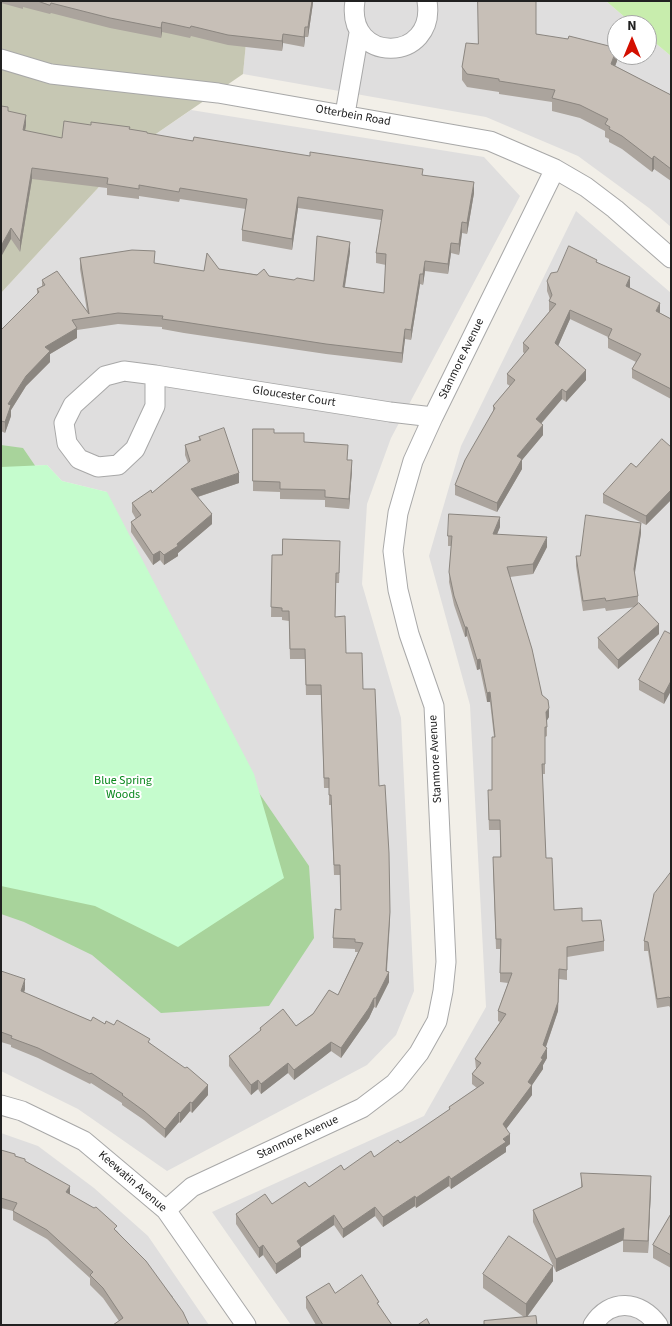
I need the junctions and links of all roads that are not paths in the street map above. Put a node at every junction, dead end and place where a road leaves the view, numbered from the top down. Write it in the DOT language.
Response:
graph roads {
  1 [pos="355,1"];
  2 [pos="427,1"];
  3 [pos="360,33"];
  4 [pos="1,60"];
  5 [pos="345,114"];
  6 [pos="555,169"];
  7 [pos="671,258"];
  8 [pos="156,375"];
  9 [pos="433,417"];
  10 [pos="1,1104"];
  11 [pos="166,1210"];
  12 [pos="246,1325"];
  13 [pos="593,1325"];
  14 [pos="658,1325"];
  1 -- 3 [label="street"];
  2 -- 3 [label="street"];
  3 -- 5 [label="street"];
  4 -- 5 [label="street, Otterbein Road"];
  5 -- 6 [label="street, Otterbein Road"];
  6 -- 7 [label="street, Otterbein Road"];
  6 -- 9 [label="street, Stanmore Avenue"];
  8 -- 8 [label="street, Gloucester Court"];
  8 -- 9 [label="street, Gloucester Court"];
  9 -- 11 [label="street, Stanmore Avenue"];
  10 -- 11 [label="street, Keewatin Avenue"];
  11 -- 12 [label="street, Keewatin Avenue"];
  13 -- 14 [label="street"];
}
